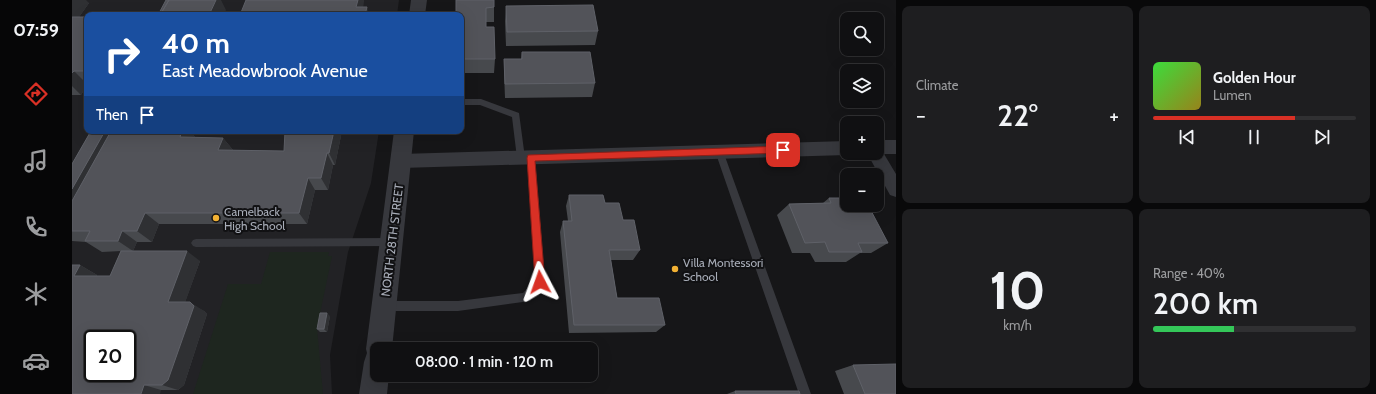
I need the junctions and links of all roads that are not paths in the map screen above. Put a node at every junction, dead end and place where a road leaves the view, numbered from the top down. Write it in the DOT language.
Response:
graph roads {
  1 [pos="419,0"];
  2 [pos="417,12"];
  3 [pos="464,102"];
  4 [pos="404,134"];
  5 [pos="884,147"];
  6 [pos="896,147"];
  7 [pos="840,148"];
  8 [pos="719,151"];
  9 [pos="526,158"];
  10 [pos="879,160"];
  11 [pos="401,161"];
  12 [pos="896,190"];
  13 [pos="391,242"];
  14 [pos="196,243"];
  15 [pos="384,306"];
  16 [pos="380,342"];
  17 [pos="374,382"];
  18 [pos="373,394"];
  19 [pos="805,394"];
  1 -- 2 [label="street"];
  3 -- 9 [label="lane"];
  4 -- 11 [label="street, NORTH 28TH STREET"];
  5 -- 6 [label="street"];
  7 -- 8 [label="street"];
  8 -- 9 [label="street"];
  8 -- 19 [label="lane"];
  9 -- 11 [label="street"];
  9 -- 15 [label="lane"];
  10 -- 12 [label="street"];
  11 -- 13 [label="street, NORTH 28TH STREET"];
  13 -- 14 [label="lane"];
  13 -- 15 [label="street, NORTH 28TH STREET"];
  15 -- 16 [label="street, NORTH 28TH STREET"];
  17 -- 18 [label="street"];
}
